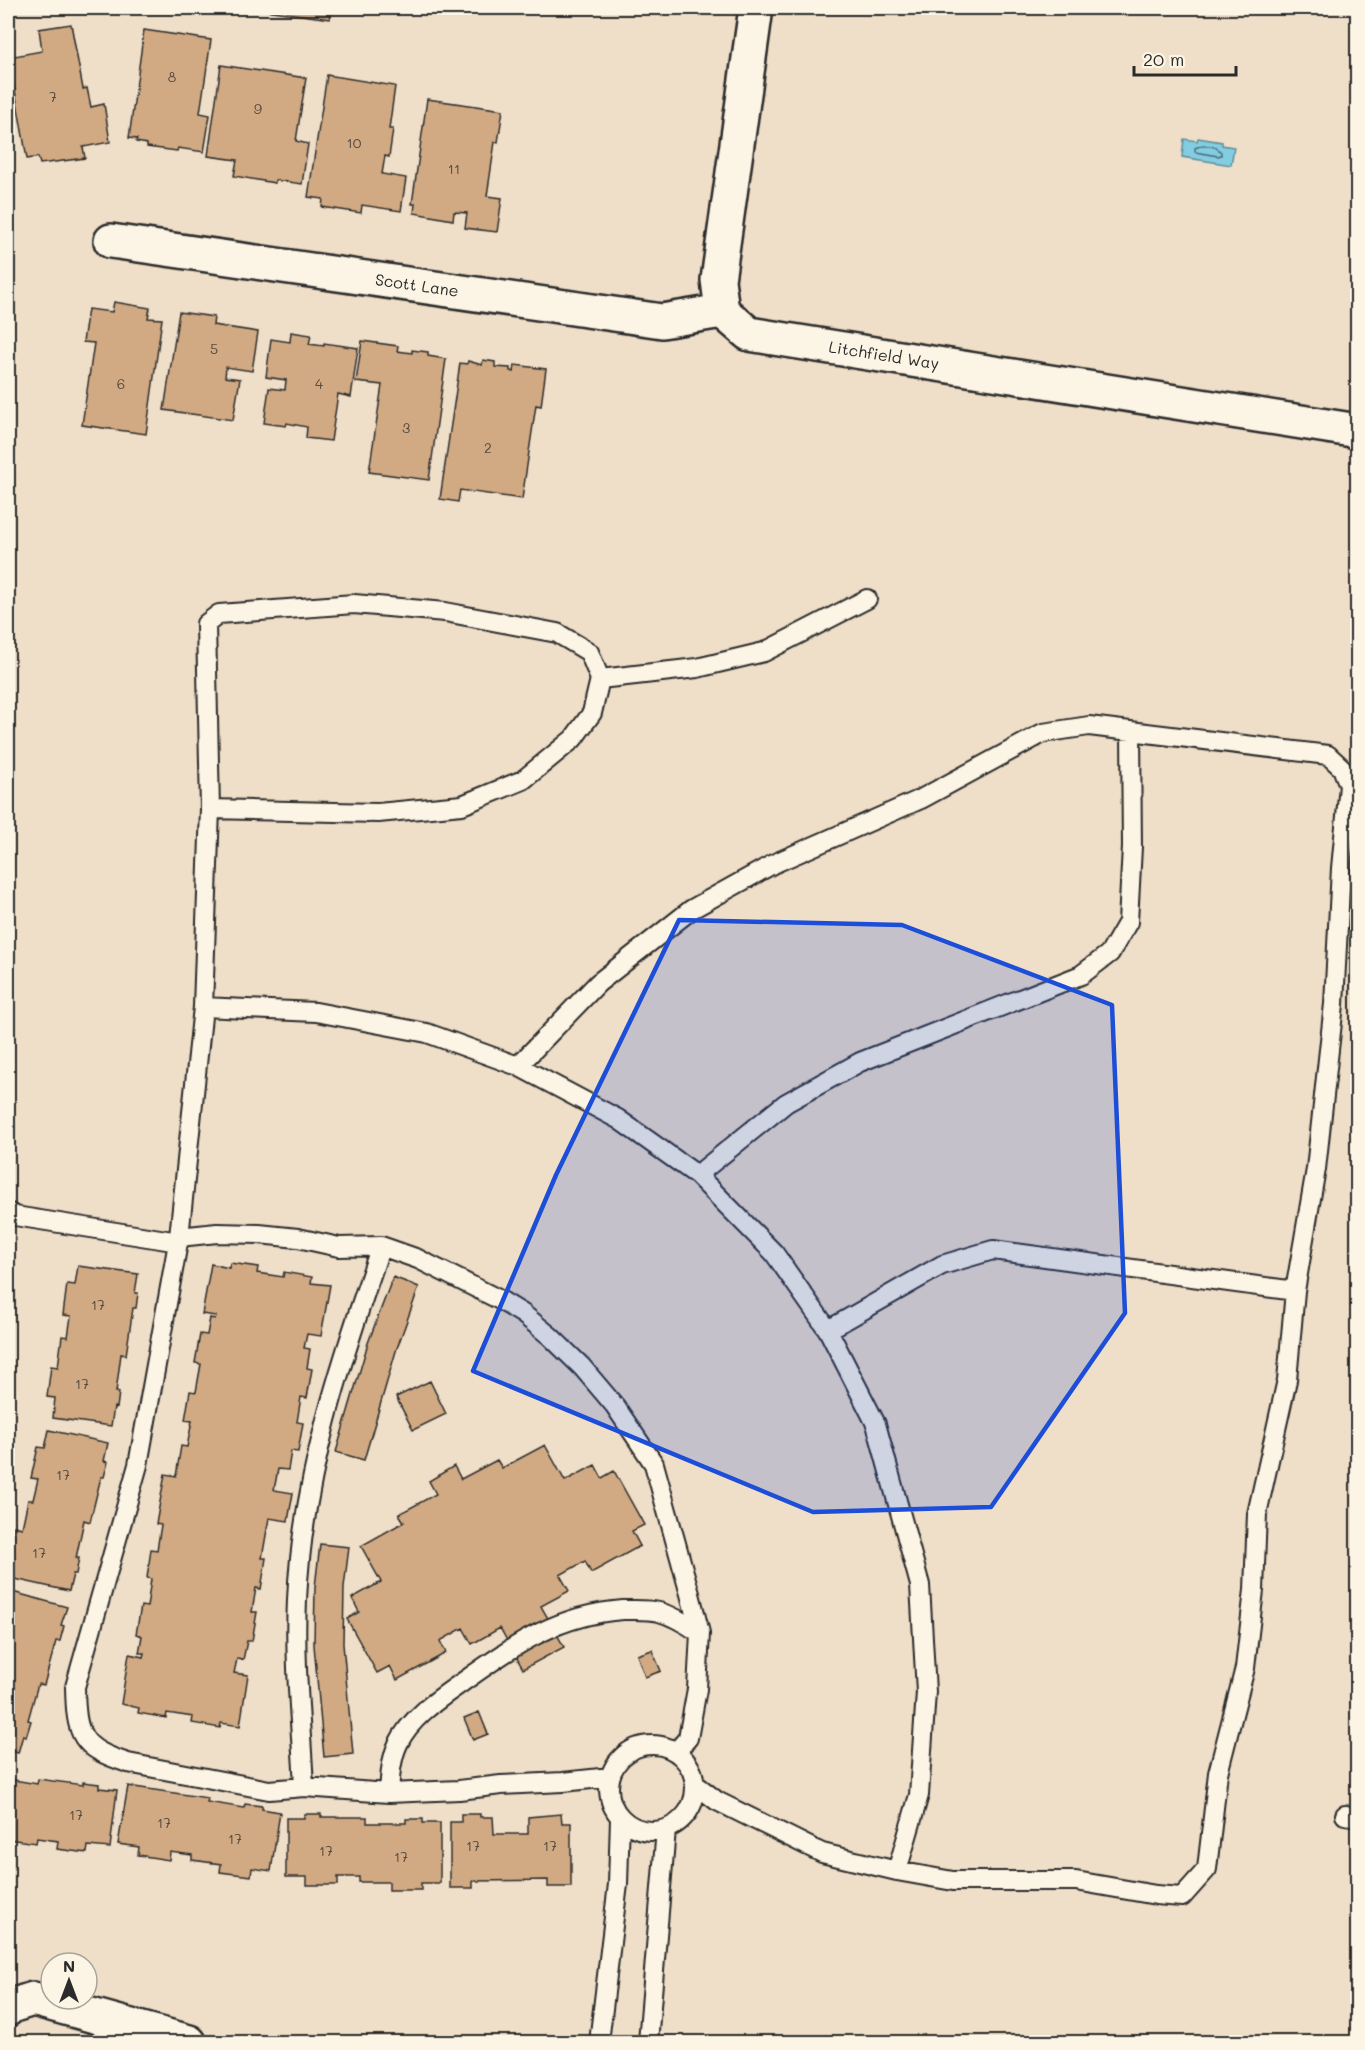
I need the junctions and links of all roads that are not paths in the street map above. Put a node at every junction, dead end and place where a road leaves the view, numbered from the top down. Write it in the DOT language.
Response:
graph roads {
  1 [pos="756,8"];
  2 [pos="111,241"];
  3 [pos="722,311"];
  4 [pos="1358,431"];
  5 [pos="867,599"];
  6 [pos="600,679"];
  7 [pos="1131,731"];
  8 [pos="210,809"];
  9 [pos="203,1007"];
  10 [pos="519,1066"];
  11 [pos="697,1175"];
  12 [pos="10,1216"];
  13 [pos="179,1239"];
  14 [pos="381,1246"];
  15 [pos="1295,1290"];
  16 [pos="828,1330"];
  17 [pos="700,1633"];
  18 [pos="676,1752"];
  19 [pos="610,1777"];
  20 [pos="695,1784"];
  21 [pos="304,1787"];
  22 [pos="389,1793"];
  23 [pos="620,1818"];
  24 [pos="666,1829"];
  25 [pos="897,1871"];
  26 [pos="9,2007"];
  27 [pos="189,2043"];
  28 [pos="599,2043"];
  29 [pos="648,2043"];
  1 -- 3 [label="street"];
  2 -- 3 [label="street, Scott Lane"];
  3 -- 4 [label="street, Litchfield Way"];
  5 -- 6 [label="lane"];
  6 -- 8 [label="lane"];
  6 -- 8 [label="lane"];
  7 -- 10 [label="lane"];
  7 -- 11 [label="lane"];
  7 -- 15 [label="lane"];
  8 -- 9 [label="lane"];
  9 -- 10 [label="lane"];
  9 -- 13 [label="lane"];
  10 -- 11 [label="lane"];
  11 -- 16 [label="lane"];
  12 -- 13 [label="lane"];
  13 -- 14 [label="lane"];
  13 -- 21 [label="lane"];
  14 -- 17 [label="lane"];
  14 -- 21 [label="lane"];
  15 -- 16 [label="lane"];
  15 -- 25 [label="lane"];
  16 -- 25 [label="lane"];
  17 -- 18 [label="lane"];
  17 -- 22 [label="lane"];
  18 -- 19 [label="lane"];
  18 -- 20 [label="lane"];
  19 -- 22 [label="lane"];
  19 -- 23 [label="lane"];
  20 -- 24 [label="lane"];
  20 -- 25 [label="lane"];
  21 -- 22 [label="lane"];
  23 -- 24 [label="lane"];
  23 -- 28 [label="lane"];
  24 -- 29 [label="lane"];
  26 -- 27 [label="street"];
}
